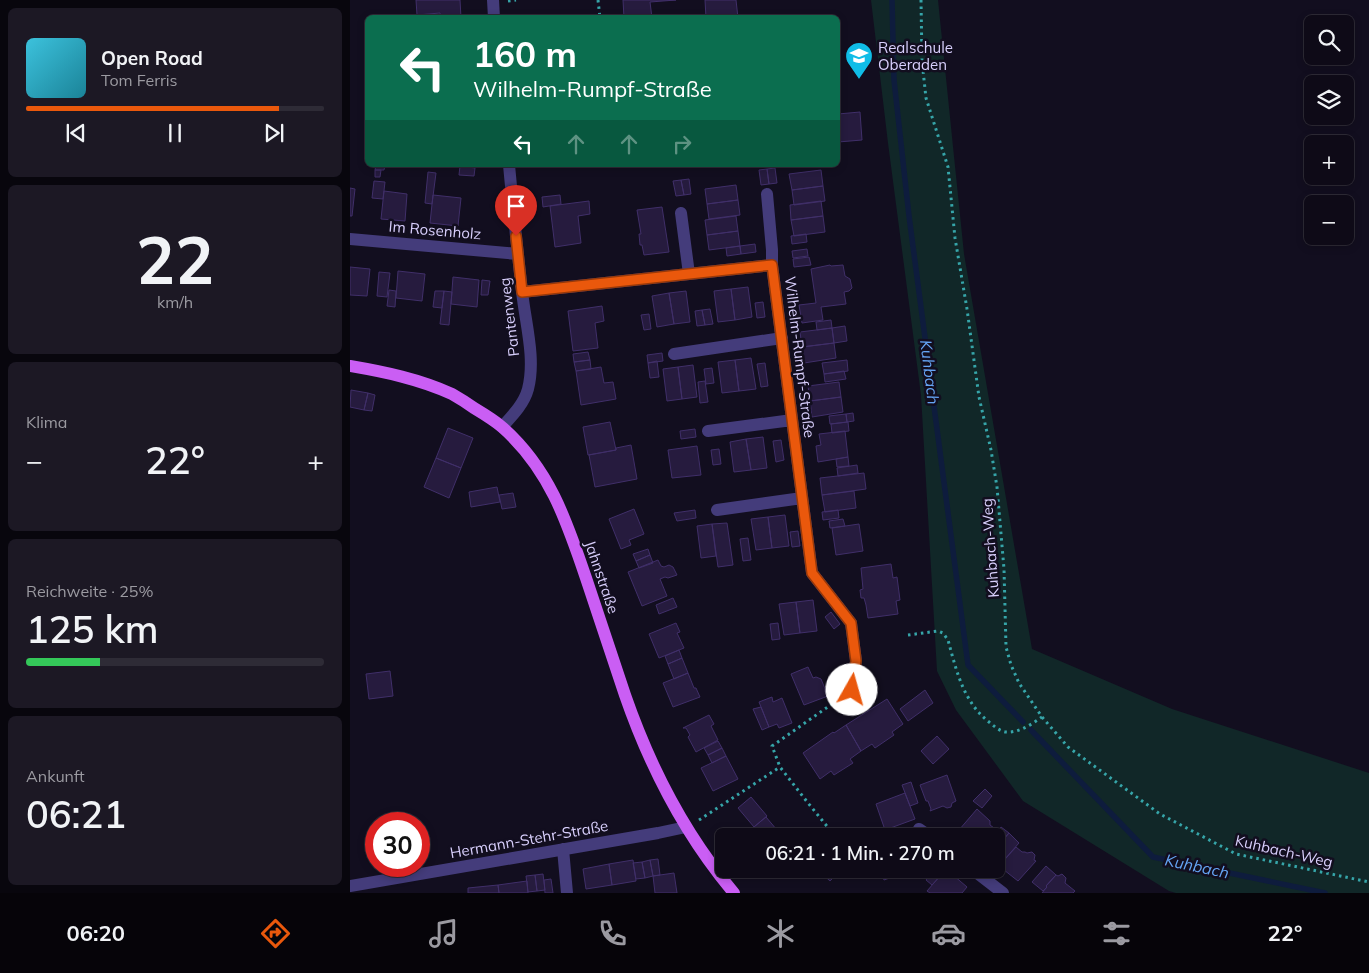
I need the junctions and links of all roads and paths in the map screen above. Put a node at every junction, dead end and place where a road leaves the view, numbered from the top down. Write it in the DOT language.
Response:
graph roads {
  1 [pos="493,0"];
  2 [pos="598,0"];
  3 [pos="921,0"];
  4 [pos="494,15"];
  5 [pos="600,15"];
  6 [pos="509,167"];
  7 [pos="767,194"];
  8 [pos="681,213"];
  9 [pos="350,239"];
  10 [pos="518,254"];
  11 [pos="772,265"];
  12 [pos="689,274"];
  13 [pos="522,292"];
  14 [pos="782,338"];
  15 [pos="674,354"];
  16 [pos="350,366"];
  17 [pos="792,420"];
  18 [pos="502,427"];
  19 [pos="708,431"];
  20 [pos="802,498"];
  21 [pos="717,510"];
  22 [pos="908,635"];
  23 [pos="852,690"];
  24 [pos="1042,717"];
  25 [pos="780,767"];
  26 [pos="686,827"];
  27 [pos="829,828"];
  28 [pos="563,849"];
  29 [pos="984,878"];
  30 [pos="1369,882"];
  31 [pos="350,886"];
  32 [pos="378,888"];
  33 [pos="568,893"];
  34 [pos="734,893"];
  35 [pos="1003,893"];
  1 -- 4 [label="street"];
  2 -- 5 [label="path"];
  3 -- 24 [label="path, Kuhbach-Weg"];
  6 -- 10 [label="street, Pantenweg"];
  7 -- 11 [label="street"];
  8 -- 12 [label="street"];
  9 -- 10 [label="street, Im Rosenholz"];
  10 -- 13 [label="street, Pantenweg"];
  11 -- 12 [label="street, Wilhelm-Rumpf-Straße"];
  11 -- 14 [label="street, Wilhelm-Rumpf-Straße"];
  12 -- 13 [label="street, Wilhelm-Rumpf-Straße"];
  13 -- 18 [label="street, Pantenweg"];
  14 -- 15 [label="street"];
  14 -- 17 [label="street, Wilhelm-Rumpf-Straße"];
  16 -- 18 [label="main road, Jahnstraße"];
  17 -- 19 [label="street"];
  17 -- 20 [label="street, Wilhelm-Rumpf-Straße"];
  18 -- 26 [label="main road, Jahnstraße"];
  20 -- 21 [label="street"];
  20 -- 23 [label="street, Wilhelm-Rumpf-Straße"];
  22 -- 24 [label="path"];
  23 -- 25 [label="path"];
  24 -- 30 [label="path, Kuhbach-Weg"];
  25 -- 26 [label="path"];
  25 -- 27 [label="path"];
  26 -- 28 [label="street, Hermann-Stehr-Straße"];
  26 -- 34 [label="main road, Jahnstraße"];
  28 -- 32 [label="street, Hermann-Stehr-Straße"];
  28 -- 33 [label="street"];
  29 -- 35 [label="street"];
  31 -- 32 [label="street, Hermann-Stehr-Straße"];
}
